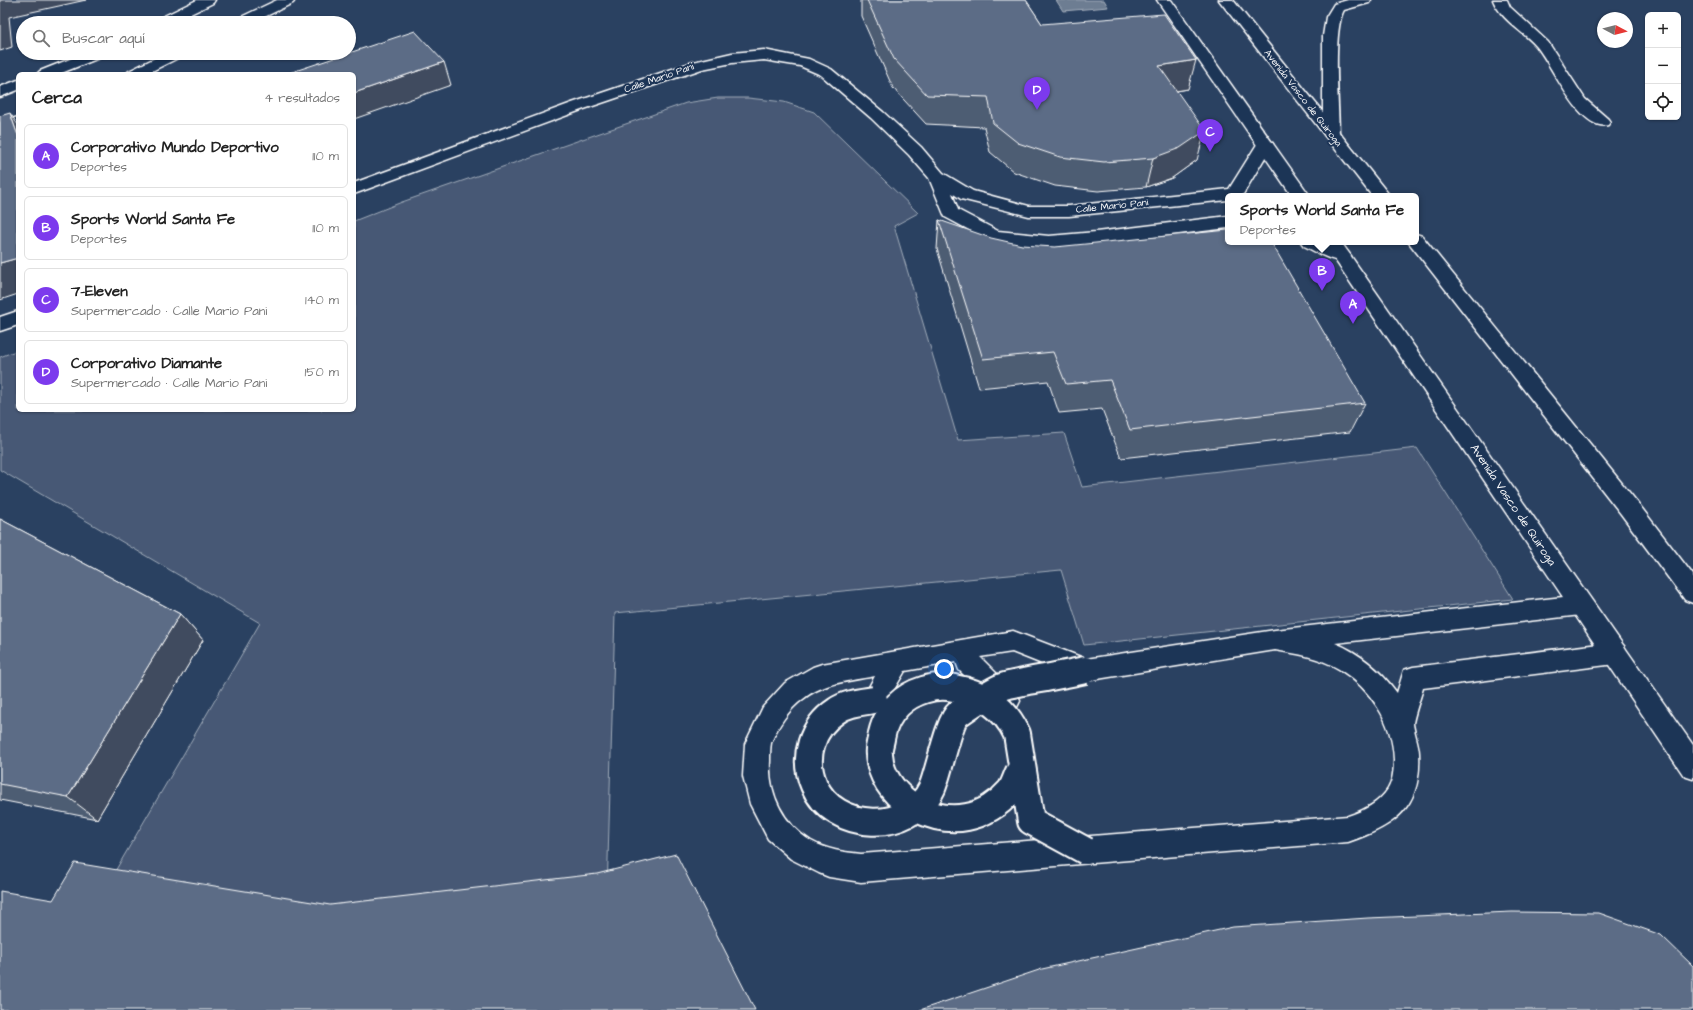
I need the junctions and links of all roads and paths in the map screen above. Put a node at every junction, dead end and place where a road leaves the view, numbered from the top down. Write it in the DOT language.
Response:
graph roads {
  1 [pos="208,0"];
  2 [pos="288,0"];
  3 [pos="1164,0"];
  4 [pos="1226,0"];
  5 [pos="1364,0"];
  6 [pos="1500,0"];
  7 [pos="175,16"];
  8 [pos="255,16"];
  9 [pos="81,60"];
  10 [pos="163,60"];
  11 [pos="50,72"];
  12 [pos="138,72"];
  13 [pos="16,86"];
  14 [pos="0,92"];
  15 [pos="1602,122"];
  16 [pos="16,123"];
  17 [pos="0,129"];
  18 [pos="1332,133"];
  19 [pos="1265,144"];
  20 [pos="937,177"];
  21 [pos="356,188"];
  22 [pos="1236,193"];
  23 [pos="1299,193"];
  24 [pos="1379,193"];
  25 [pos="1225,195"];
  26 [pos="1225,222"];
  27 [pos="1419,244"];
  28 [pos="1322,245"];
  29 [pos="1337,249"];
  30 [pos="16,319"];
  31 [pos="0,324"];
  32 [pos="1693,593"];
  33 [pos="1581,605"];
  34 [pos="1275,640"];
  35 [pos="1615,653"];
  36 [pos="898,661"];
  37 [pos="968,662"];
  38 [pos="1085,670"];
  39 [pos="1401,723"];
  40 [pos="1693,768"];
  41 [pos="1086,851"];
  1 -- 7 [label="street"];
  2 -- 8 [label="street"];
  3 -- 19 [label="street"];
  4 -- 18 [label="street, Avenida Vasco de Quiroga"];
  5 -- 18 [label="street"];
  6 -- 15 [label="street"];
  9 -- 11 [label="street"];
  10 -- 12 [label="street"];
  13 -- 14 [label="street"];
  16 -- 17 [label="street"];
  18 -- 24 [label="street, Avenida Vasco de Quiroga"];
  19 -- 22 [label="street, Calle Mario Pani"];
  19 -- 23 [label="street"];
  20 -- 21 [label="street, Calle Mario Pani"];
  20 -- 25 [label="street, Calle Mario Pani"];
  20 -- 26 [label="street, Calle Mario Pani"];
  27 -- 32 [label="street"];
  28 -- 29 [label="street"];
  29 -- 33 [label="street, Avenida Vasco de Quiroga"];
  30 -- 31 [label="street"];
  33 -- 34 [label="street"];
  33 -- 35 [label="street, Avenida Vasco de Quiroga"];
  34 -- 38 [label="street"];
  34 -- 39 [label="street"];
  35 -- 39 [label="street"];
  35 -- 40 [label="street, Avenida Vasco de Quiroga"];
  36 -- 38 [label="street"];
  36 -- 38 [label="street, bridge"];
  36 -- 41 [label="street"];
  37 -- 41 [label="street, bridge"];
  39 -- 41 [label="street"];
}
